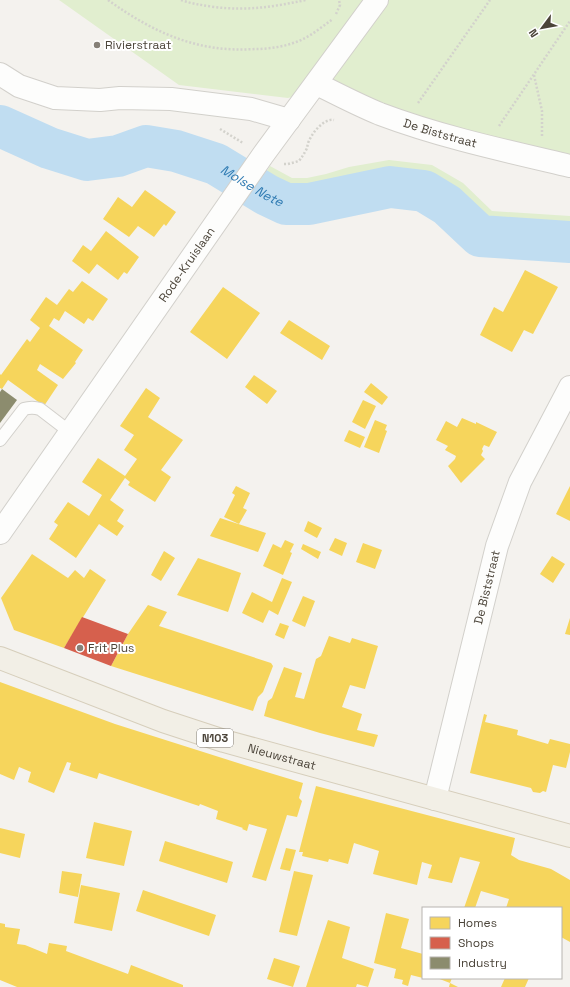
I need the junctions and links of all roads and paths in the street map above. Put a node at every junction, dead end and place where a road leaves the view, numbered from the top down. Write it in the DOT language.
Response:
graph roads {
  1 [pos="108,0"];
  2 [pos="181,0"];
  3 [pos="306,0"];
  4 [pos="339,0"];
  5 [pos="377,0"];
  6 [pos="490,0"];
  7 [pos="570,21"];
  8 [pos="0,74"];
  9 [pos="534,74"];
  10 [pos="316,84"];
  11 [pos="331,119"];
  12 [pos="289,120"];
  13 [pos="405,122"];
  14 [pos="213,127"];
  15 [pos="485,147"];
  16 [pos="261,158"];
  17 [pos="542,160"];
  18 [pos="570,166"];
  19 [pos="570,387"];
  20 [pos="70,432"];
  21 [pos="0,440"];
  22 [pos="0,533"];
  23 [pos="0,658"];
  24 [pos="435,799"];
  25 [pos="570,836"];
  1 -- 4 [label="path"];
  2 -- 3 [label="path"];
  5 -- 10 [label="street, Rode-Kruislaan"];
  6 -- 13 [label="path"];
  7 -- 9 [label="path"];
  8 -- 12 [label="street"];
  9 -- 15 [label="path"];
  9 -- 17 [label="path"];
  10 -- 12 [label="street, Rode-Kruislaan"];
  10 -- 13 [label="street, De Biststraat"];
  11 -- 16 [label="path"];
  12 -- 16 [label="street, Rode-Kruislaan"];
  13 -- 15 [label="street, De Biststraat"];
  14 -- 16 [label="path"];
  15 -- 17 [label="street, De Biststraat"];
  16 -- 20 [label="street, Rode-Kruislaan"];
  17 -- 18 [label="street, De Biststraat"];
  19 -- 24 [label="street, De Biststraat"];
  20 -- 21 [label="lane"];
  20 -- 22 [label="street, Rode-Kruislaan"];
  23 -- 24 [label="main road, Nieuwstraat / N103"];
  24 -- 25 [label="main road, Nieuwstraat / N103"];
}
